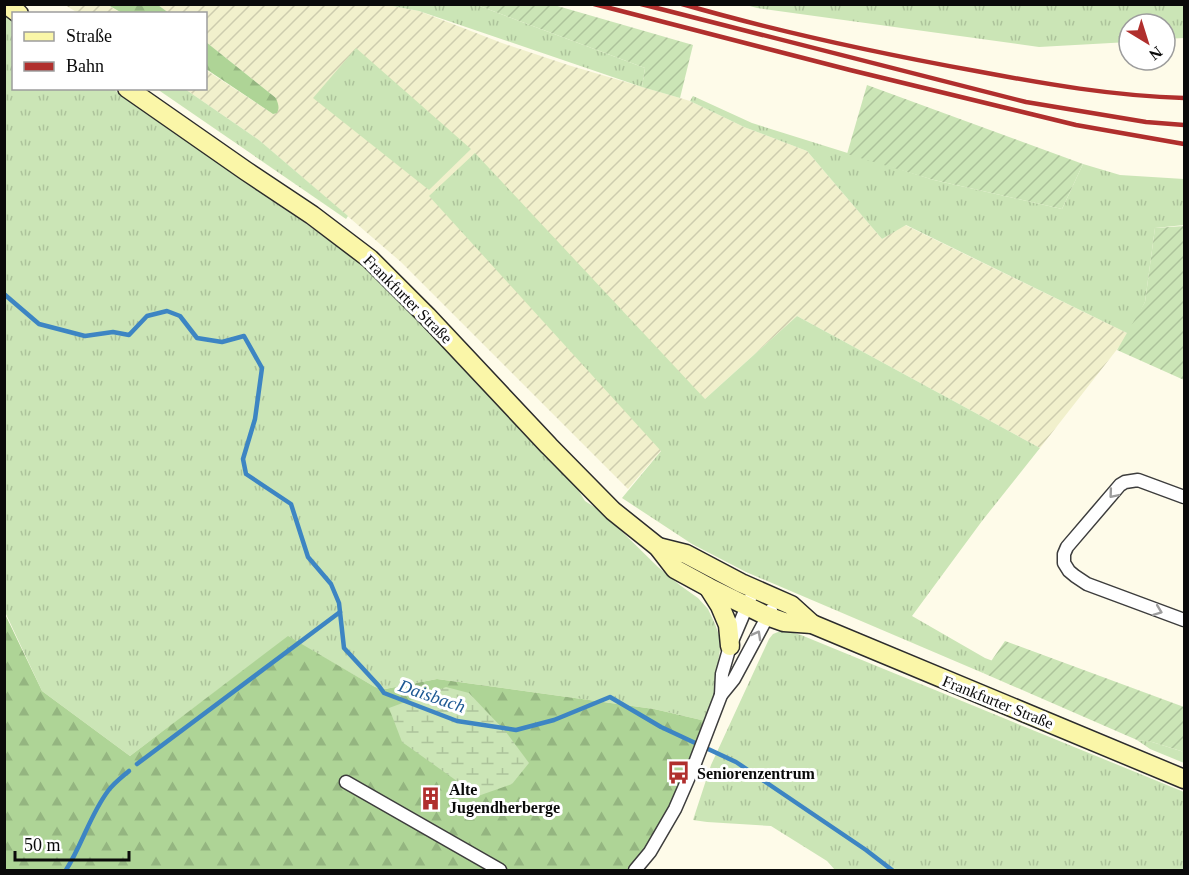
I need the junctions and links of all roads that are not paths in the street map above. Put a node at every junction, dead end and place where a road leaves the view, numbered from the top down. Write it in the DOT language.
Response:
graph roads {
  1 [pos="130,90"];
  2 [pos="1185,497"];
  3 [pos="658,547"];
  4 [pos="708,587"];
  5 [pos="755,589"];
  6 [pos="776,599"];
  7 [pos="747,607"];
  8 [pos="767,615"];
  9 [pos="1185,620"];
  10 [pos="812,624"];
  11 [pos="730,646"];
  12 [pos="721,695"];
  13 [pos="1185,779"];
  14 [pos="346,782"];
  15 [pos="500,870"];
  16 [pos="635,870"];
  1 -- 3 [label="main road, Frankfurter Straße"];
  2 -- 9 [label="street, one-way"];
  3 -- 4 [label="main road, Frankfurter Straße"];
  3 -- 5 [label="main road, Frankfurter Straße"];
  4 -- 7 [label="main road, Frankfurter Straße"];
  4 -- 11 [label="main road"];
  5 -- 6 [label="main road, Frankfurter Straße"];
  5 -- 7 [label="street"];
  6 -- 8 [label="street"];
  6 -- 10 [label="main road, Frankfurter Straße"];
  7 -- 8 [label="main road, Frankfurter Straße"];
  7 -- 11 [label="street"];
  8 -- 10 [label="main road, Frankfurter Straße"];
  12 -- 8 [label="street, one-way"];
  10 -- 13 [label="main road, Frankfurter Straße"];
  11 -- 12 [label="street"];
  12 -- 16 [label="street"];
  14 -- 15 [label="street"];
}
